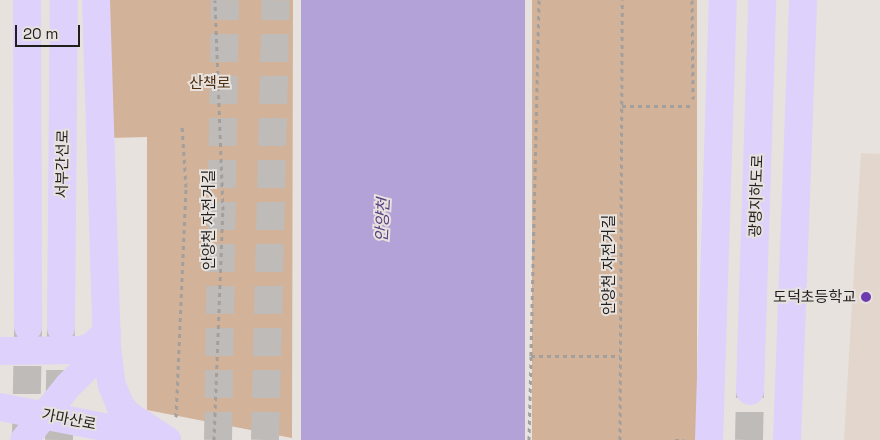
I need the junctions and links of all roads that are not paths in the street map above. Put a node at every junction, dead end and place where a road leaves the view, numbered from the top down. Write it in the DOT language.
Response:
graph roads {
  1 [pos="27,0"];
  2 [pos="64,0"];
  3 [pos="96,0"];
  4 [pos="724,0"];
  5 [pos="762,0"];
  6 [pos="803,0"];
  7 [pos="28,328"];
  8 [pos="61,328"];
  9 [pos="108,339"];
  10 [pos="0,351"];
  11 [pos="750,391"];
  12 [pos="4,403"];
  13 [pos="140,429"];
  14 [pos="35,431"];
  15 [pos="785,432"];
  16 [pos="713,433"];
  17 [pos="170,434"];
  1 -- 7 [label="main road"];
  2 -- 8 [label="main road, 서부간선로"];
  3 -- 9 [label="main road"];
  4 -- 16 [label="main road"];
  5 -- 11 [label="main road, 광명지하도로"];
  6 -- 15 [label="main road"];
  9 -- 10 [label="main road"];
  9 -- 13 [label="main road"];
  9 -- 14 [label="main road"];
  12 -- 14 [label="main road, 가마산로"];
  13 -- 14 [label="main road, 가마산로"];
  13 -- 17 [label="main road, 가마산로"];
}
